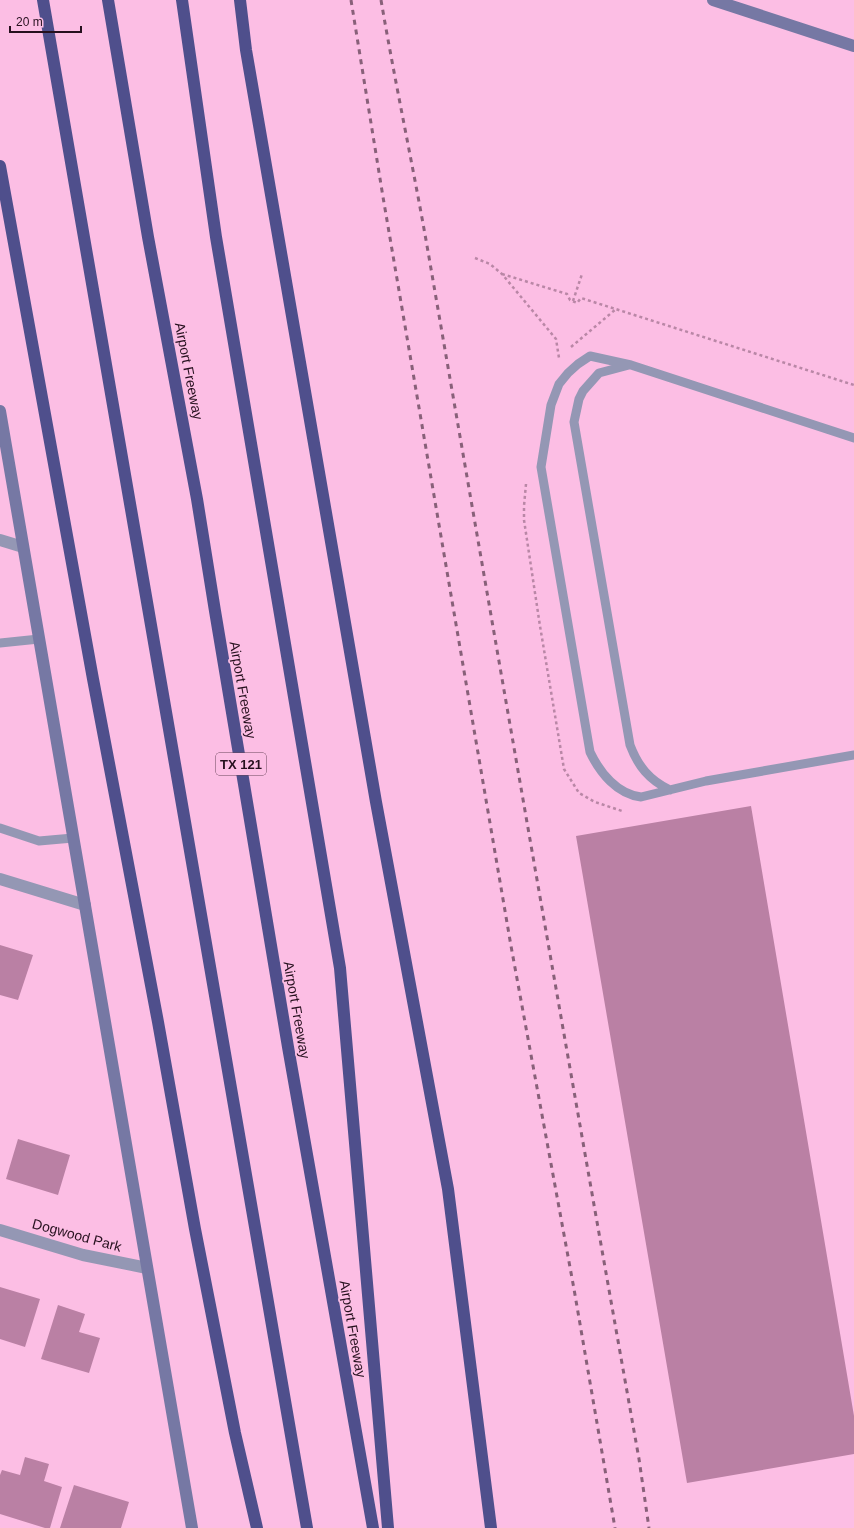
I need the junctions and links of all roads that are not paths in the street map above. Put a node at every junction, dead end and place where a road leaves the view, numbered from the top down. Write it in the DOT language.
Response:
graph roads {
  1 [pos="44,0"];
  2 [pos="108,0"];
  3 [pos="240,0"];
  4 [pos="713,0"];
  5 [pos="182,3"];
  6 [pos="854,46"];
  7 [pos="0,166"];
  8 [pos="631,365"];
  9 [pos="0,412"];
  10 [pos="854,438"];
  11 [pos="0,540"];
  12 [pos="23,547"];
  13 [pos="39,639"];
  14 [pos="0,643"];
  15 [pos="854,755"];
  16 [pos="670,790"];
  17 [pos="0,828"];
  18 [pos="73,838"];
  19 [pos="0,879"];
  20 [pos="85,905"];
  21 [pos="0,1230"];
  22 [pos="147,1268"];
  23 [pos="192,1528"];
  24 [pos="257,1528"];
  25 [pos="307,1528"];
  26 [pos="373,1528"];
  27 [pos="388,1528"];
  28 [pos="491,1528"];
  1 -- 25 [label="highway"];
  2 -- 26 [label="highway, Airport Freeway / TX 121"];
  3 -- 28 [label="highway"];
  4 -- 6 [label="main road"];
  5 -- 27 [label="highway"];
  7 -- 24 [label="highway"];
  8 -- 10 [label="lane"];
  8 -- 16 [label="lane"];
  8 -- 16 [label="lane"];
  9 -- 12 [label="main road"];
  11 -- 12 [label="street"];
  12 -- 13 [label="main road"];
  13 -- 14 [label="lane"];
  13 -- 18 [label="main road"];
  15 -- 16 [label="lane"];
  17 -- 18 [label="lane"];
  18 -- 20 [label="main road"];
  19 -- 20 [label="street"];
  20 -- 22 [label="main road"];
  21 -- 22 [label="street, Dogwood Park"];
  22 -- 23 [label="main road"];
}
